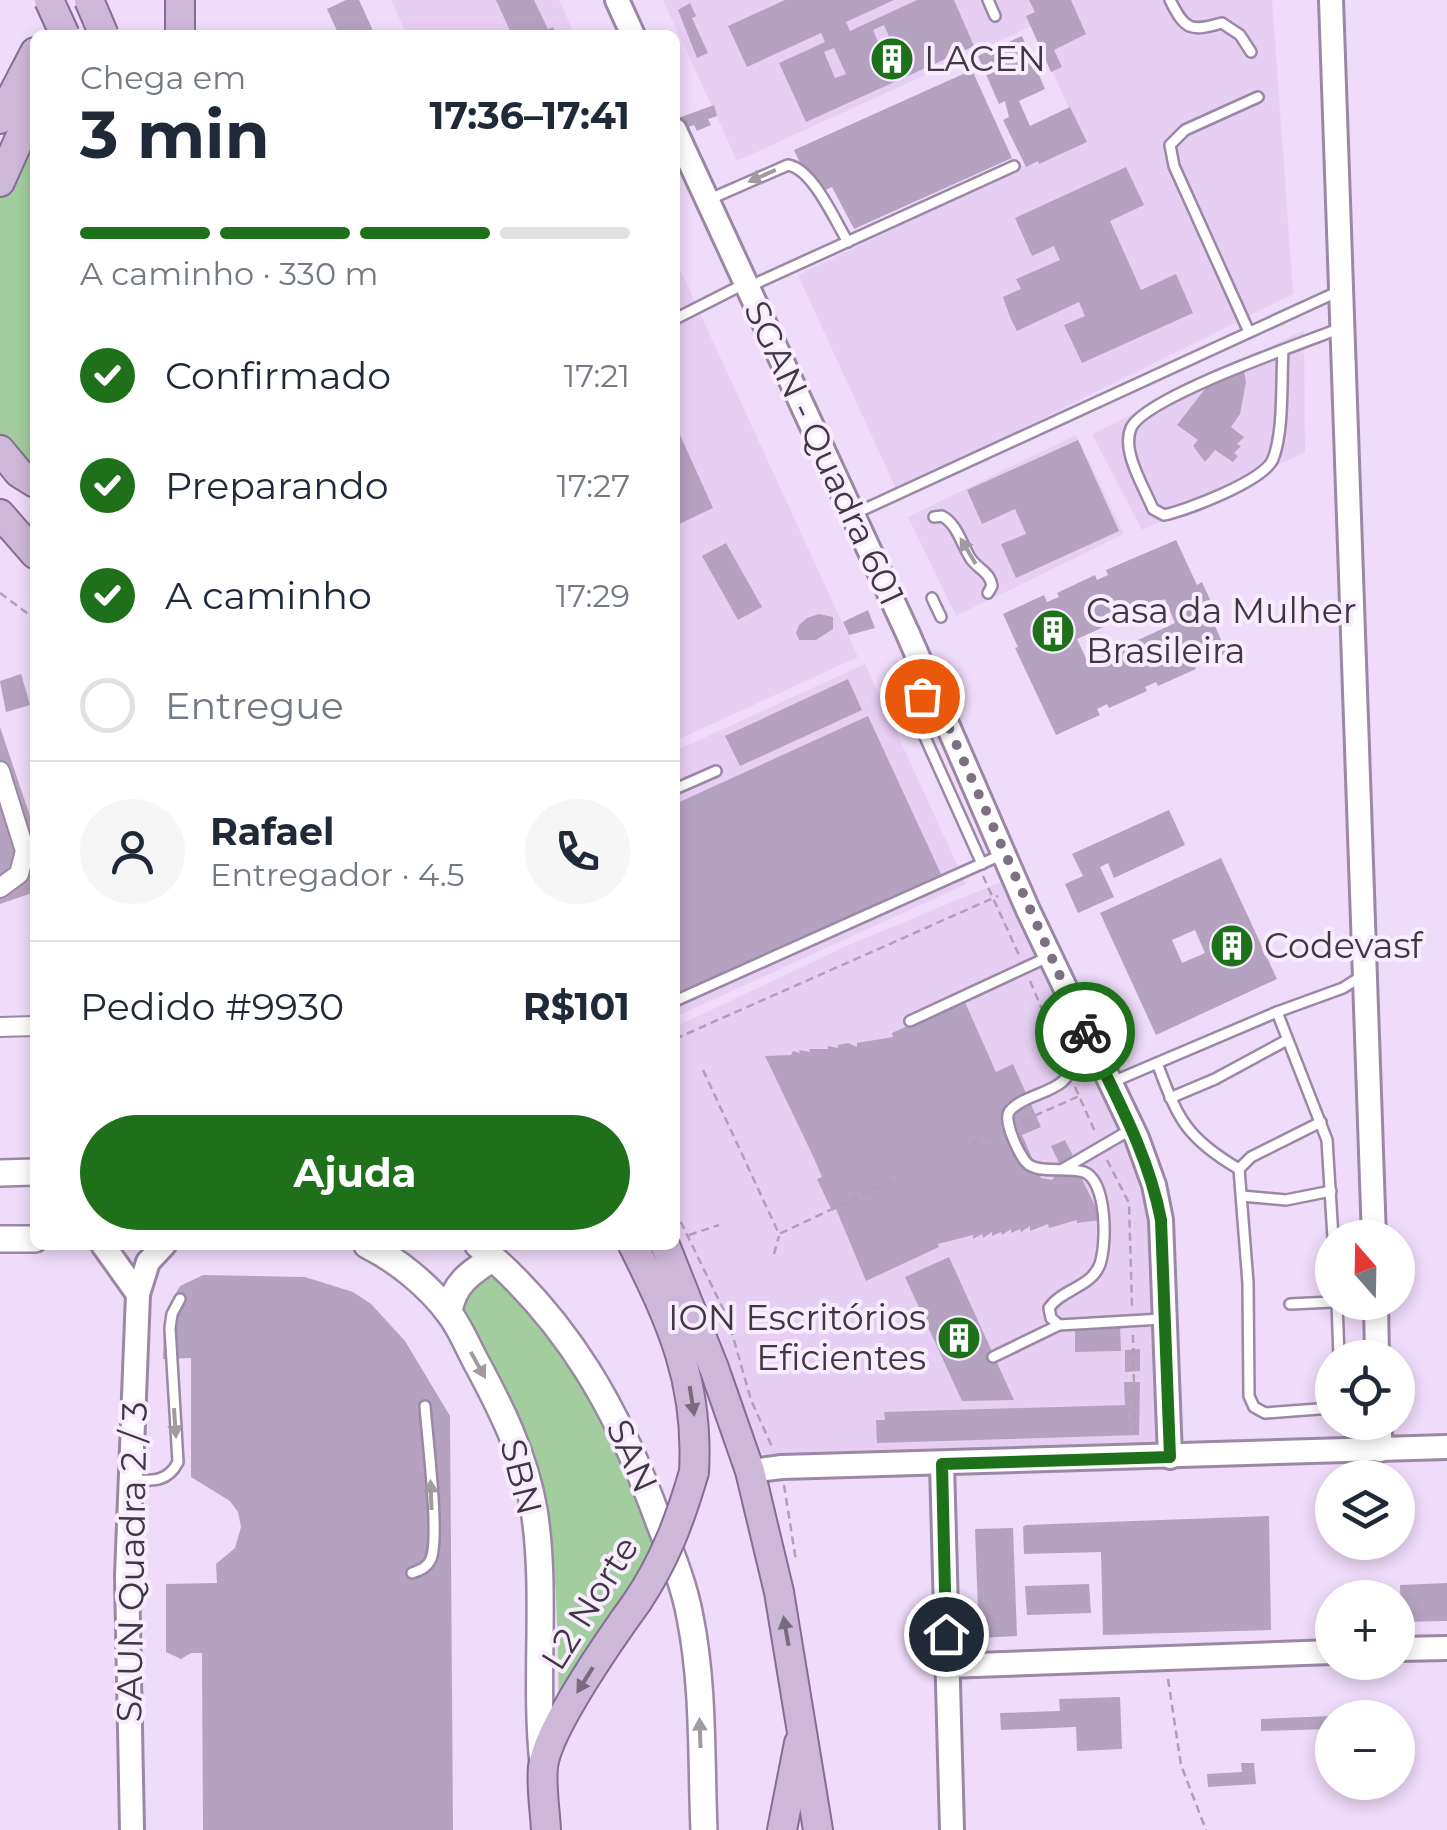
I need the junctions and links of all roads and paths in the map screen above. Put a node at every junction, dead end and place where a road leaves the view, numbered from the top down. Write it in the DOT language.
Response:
graph roads {
  1 [pos="49,0"];
  2 [pos="62,0"];
  3 [pos="90,0"];
  4 [pos="180,0"];
  5 [pos="617,0"];
  6 [pos="988,0"];
  7 [pos="1170,0"];
  8 [pos="1331,0"];
  9 [pos="995,16"];
  10 [pos="47,30"];
  11 [pos="66,30"];
  12 [pos="72,30"];
  13 [pos="102,30"];
  14 [pos="180,30"];
  15 [pos="630,30"];
  16 [pos="1251,52"];
  17 [pos="30,62"];
  18 [pos="1258,97"];
  19 [pos="30,115"];
  20 [pos="0,120"];
  21 [pos="680,141"];
  22 [pos="1014,166"];
  23 [pos="0,182"];
  24 [pos="707,200"];
  25 [pos="848,242"];
  26 [pos="746,285"];
  27 [pos="1340,291"];
  28 [pos="680,317"];
  29 [pos="1341,328"];
  30 [pos="1249,332"];
  31 [pos="1282,351"];
  32 [pos="0,450"];
  33 [pos="30,480"];
  34 [pos="0,514"];
  35 [pos="852,515"];
  36 [pos="934,517"];
  37 [pos="30,548"];
  38 [pos="0,592"];
  39 [pos="988,592"];
  40 [pos="932,598"];
  41 [pos="30,615"];
  42 [pos="941,617"];
  43 [pos="932,690"];
  44 [pos="0,770"];
  45 [pos="716,771"];
  46 [pos="680,788"];
  47 [pos="1004,854"];
  48 [pos="980,865"];
  49 [pos="0,888"];
  50 [pos="1004,893"];
  51 [pos="993,898"];
  52 [pos="1050,957"];
  53 [pos="1024,967"];
  54 [pos="1365,975"];
  55 [pos="680,999"];
  56 [pos="1277,1012"];
  57 [pos="910,1021"];
  58 [pos="30,1026"];
  59 [pos="0,1027"];
  60 [pos="680,1037"];
  61 [pos="1287,1040"];
  62 [pos="1090,1041"];
  63 [pos="1157,1063"];
  64 [pos="703,1070"];
  65 [pos="1069,1074"];
  66 [pos="1109,1083"];
  67 [pos="1079,1096"];
  68 [pos="1170,1098"];
  69 [pos="1321,1122"];
  70 [pos="1010,1128"];
  71 [pos="1132,1128"];
  72 [pos="972,1144"];
  73 [pos="1101,1146"];
  74 [pos="1063,1168"];
  75 [pos="1239,1169"];
  76 [pos="30,1173"];
  77 [pos="2,1177"];
  78 [pos="894,1180"];
  79 [pos="1330,1191"];
  80 [pos="1242,1196"];
  81 [pos="1332,1220"];
  82 [pos="1373,1220"];
  83 [pos="719,1225"];
  84 [pos="779,1234"];
  85 [pos="30,1238"];
  86 [pos="0,1239"];
  87 [pos="680,1239"];
  88 [pos="107,1250"];
  89 [pos="159,1250"];
  90 [pos="375,1250"];
  91 [pos="635,1250"];
  92 [pos="679,1250"];
  93 [pos="485,1251"];
  94 [pos="774,1254"];
  95 [pos="138,1294"];
  96 [pos="180,1299"];
  97 [pos="1315,1303"];
  98 [pos="1290,1304"];
  99 [pos="449,1312"];
  100 [pos="1165,1319"];
  101 [pos="1132,1321"];
  102 [pos="1059,1325"];
  103 [pos="993,1357"];
  104 [pos="425,1406"];
  105 [pos="1315,1409"];
  106 [pos="1136,1436"];
  107 [pos="1380,1440"];
  108 [pos="1447,1448"];
  109 [pos="1380,1450"];
  110 [pos="1170,1457"];
  111 [pos="942,1464"];
  112 [pos="750,1471"];
  113 [pos="130,1480"];
  114 [pos="412,1572"];
  115 [pos="1447,1648"];
  116 [pos="1415,1649"];
  117 [pos="1315,1653"];
  118 [pos="1164,1658"];
  119 [pos="947,1666"];
  120 [pos="802,1728"];
  121 [pos="543,1764"];
  122 [pos="132,1830"];
  123 [pos="546,1830"];
  124 [pos="704,1830"];
  125 [pos="782,1830"];
  126 [pos="818,1830"];
  127 [pos="952,1830"];
  128 [pos="1206,1830"];
  1 -- 11 [label="main road, bridge"];
  2 -- 10 [label="main road"];
  3 -- 12 [label="main road"];
  3 -- 13 [label="main road, bridge"];
  4 -- 14 [label="main road"];
  5 -- 15 [label="street"];
  6 -- 9 [label="lane"];
  7 -- 16 [label="lane"];
  8 -- 27 [label="street"];
  17 -- 20 [label="main road"];
  18 -- 30 [label="lane"];
  19 -- 23 [label="main road"];
  21 -- 24 [label="street, SGAN - Quadra 601"];
  22 -- 25 [label="lane"];
  25 -- 24 [label="lane, one-way"];
  24 -- 26 [label="street, SGAN - Quadra 601"];
  25 -- 26 [label="lane"];
  26 -- 28 [label="lane"];
  26 -- 35 [label="street, SGAN - Quadra 601"];
  27 -- 29 [label="street"];
  27 -- 30 [label="lane"];
  29 -- 31 [label="lane"];
  29 -- 54 [label="street"];
  30 -- 35 [label="lane"];
  31 -- 31 [label="lane"];
  32 -- 33 [label="main road"];
  34 -- 37 [label="main road"];
  35 -- 43 [label="street, SGAN - Quadra 601"];
  39 -- 36 [label="lane, one-way"];
  38 -- 41 [label="path"];
  40 -- 42 [label="lane"];
  43 -- 47 [label="street, SGAN - Quadra 601"];
  43 -- 48 [label="lane"];
  44 -- 49 [label="street"];
  45 -- 46 [label="lane"];
  47 -- 48 [label="lane"];
  47 -- 52 [label="street, SGAN - Quadra 601"];
  48 -- 51 [label="path"];
  48 -- 55 [label="lane"];
  50 -- 51 [label="path"];
  51 -- 53 [label="path"];
  51 -- 60 [label="path"];
  52 -- 53 [label="lane"];
  52 -- 62 [label="street, SGAN - Quadra 601"];
  53 -- 57 [label="lane"];
  53 -- 65 [label="path"];
  54 -- 56 [label="lane"];
  54 -- 82 [label="street"];
  56 -- 61 [label="lane"];
  56 -- 63 [label="lane"];
  58 -- 59 [label="street"];
  61 -- 68 [label="lane"];
  61 -- 69 [label="lane"];
  62 -- 65 [label="lane"];
  62 -- 66 [label="street, SGAN - Quadra 601"];
  63 -- 66 [label="lane"];
  63 -- 68 [label="lane"];
  64 -- 84 [label="path"];
  65 -- 67 [label="path"];
  65 -- 70 [label="lane"];
  66 -- 71 [label="street, SGAN - Quadra 601"];
  67 -- 70 [label="path"];
  67 -- 73 [label="path"];
  68 -- 75 [label="lane"];
  69 -- 75 [label="lane"];
  69 -- 79 [label="lane"];
  70 -- 72 [label="path"];
  70 -- 74 [label="lane"];
  71 -- 73 [label="lane"];
  71 -- 100 [label="street, SGAN - Quadra 601"];
  73 -- 74 [label="lane"];
  73 -- 101 [label="path"];
  74 -- 102 [label="lane"];
  75 -- 80 [label="lane"];
  76 -- 77 [label="main road"];
  78 -- 84 [label="path"];
  79 -- 80 [label="lane"];
  79 -- 81 [label="lane"];
  80 -- 105 [label="lane"];
  83 -- 87 [label="path"];
  84 -- 94 [label="path"];
  85 -- 86 [label="main road"];
  88 -- 95 [label="street"];
  89 -- 95 [label="street, SAUN Quadra 2 / 3"];
  90 -- 99 [label="main road, SBN"];
  91 -- 121 [label="main road, L2 Norte, one-way, bridge"];
  92 -- 112 [label="main road"];
  93 -- 99 [label="main road"];
  124 -- 93 [label="main road, SAN, one-way"];
  95 -- 113 [label="street, SAUN Quadra 2 / 3"];
  96 -- 113 [label="lane, one-way"];
  97 -- 98 [label="lane"];
  99 -- 121 [label="main road, SBN, one-way"];
  100 -- 101 [label="lane"];
  100 -- 110 [label="street, SGAN - Quadra 601"];
  101 -- 102 [label="lane"];
  101 -- 106 [label="path"];
  102 -- 103 [label="lane"];
  114 -- 104 [label="lane, one-way"];
  107 -- 109 [label="street"];
  108 -- 109 [label="street"];
  109 -- 110 [label="street"];
  110 -- 111 [label="street"];
  111 -- 112 [label="street"];
  111 -- 119 [label="street"];
  120 -- 112 [label="main road, one-way"];
  113 -- 122 [label="street, SAUN Quadra 2 / 3"];
  115 -- 116 [label="street"];
  117 -- 118 [label="street"];
  118 -- 119 [label="street"];
  118 -- 128 [label="path"];
  119 -- 127 [label="street"];
  120 -- 125 [label="main road"];
  120 -- 126 [label="main road"];
  121 -- 123 [label="main road, L2 Norte"];
}
